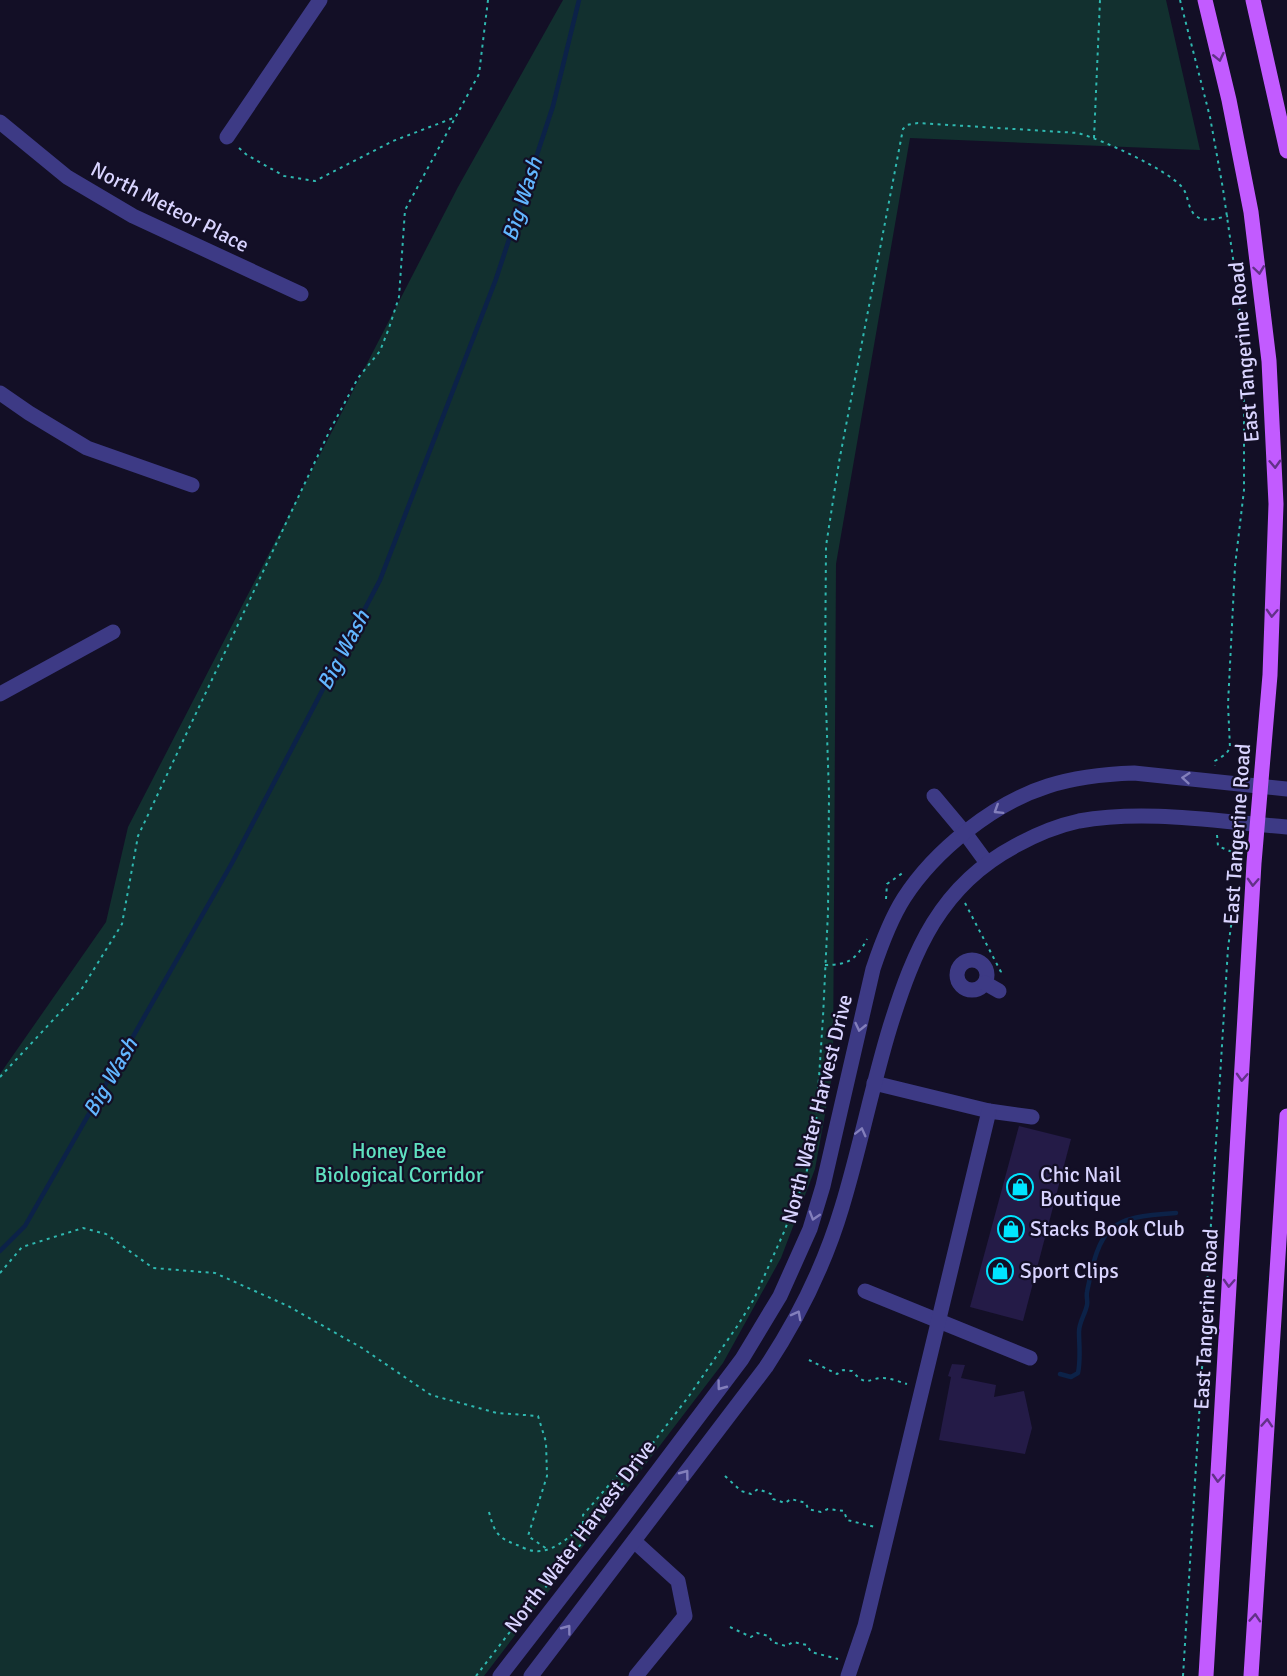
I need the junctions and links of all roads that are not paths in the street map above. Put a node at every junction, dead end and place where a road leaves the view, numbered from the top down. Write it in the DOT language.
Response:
graph roads {
  1 [pos="320,0"];
  2 [pos="1205,0"];
  3 [pos="1253,0"];
  4 [pos="0,122"];
  5 [pos="227,137"];
  6 [pos="1287,151"];
  7 [pos="301,294"];
  8 [pos="0,393"];
  9 [pos="192,485"];
  10 [pos="113,632"];
  11 [pos="0,694"];
  12 [pos="1262,785"];
  13 [pos="1287,789"];
  14 [pos="934,796"];
  15 [pos="1258,824"];
  16 [pos="1287,826"];
  17 [pos="965,833"];
  18 [pos="987,863"];
  19 [pos="873,1083"];
  20 [pos="989,1111"];
  21 [pos="1287,1116"];
  22 [pos="1032,1117"];
  23 [pos="865,1291"];
  24 [pos="939,1321"];
  25 [pos="1030,1359"];
  26 [pos="634,1541"];
  27 [pos="851,1669"];
  28 [pos="500,1676"];
  29 [pos="531,1676"];
  30 [pos="636,1676"];
  31 [pos="1206,1676"];
  32 [pos="1251,1676"];
  1 -- 5 [label="street"];
  2 -- 12 [label="main road, East Tangerine Road, one-way"];
  3 -- 6 [label="main road"];
  4 -- 7 [label="street, North Meteor Place"];
  8 -- 9 [label="street"];
  10 -- 11 [label="street"];
  12 -- 13 [label="street, North Water Harvest Drive"];
  12 -- 15 [label="main road, East Tangerine Road"];
  12 -- 17 [label="street, North Water Harvest Drive, one-way"];
  14 -- 17 [label="street"];
  15 -- 16 [label="street"];
  15 -- 18 [label="street"];
  15 -- 31 [label="main road, East Tangerine Road, one-way"];
  17 -- 18 [label="street"];
  17 -- 28 [label="street, North Water Harvest Drive, one-way"];
  18 -- 19 [label="street"];
  19 -- 20 [label="street"];
  26 -- 19 [label="street, one-way"];
  20 -- 22 [label="street"];
  20 -- 24 [label="street"];
  32 -- 21 [label="main road, one-way"];
  23 -- 24 [label="street"];
  24 -- 25 [label="street"];
  24 -- 27 [label="street"];
  29 -- 26 [label="street, one-way"];
  26 -- 30 [label="street"];
}
